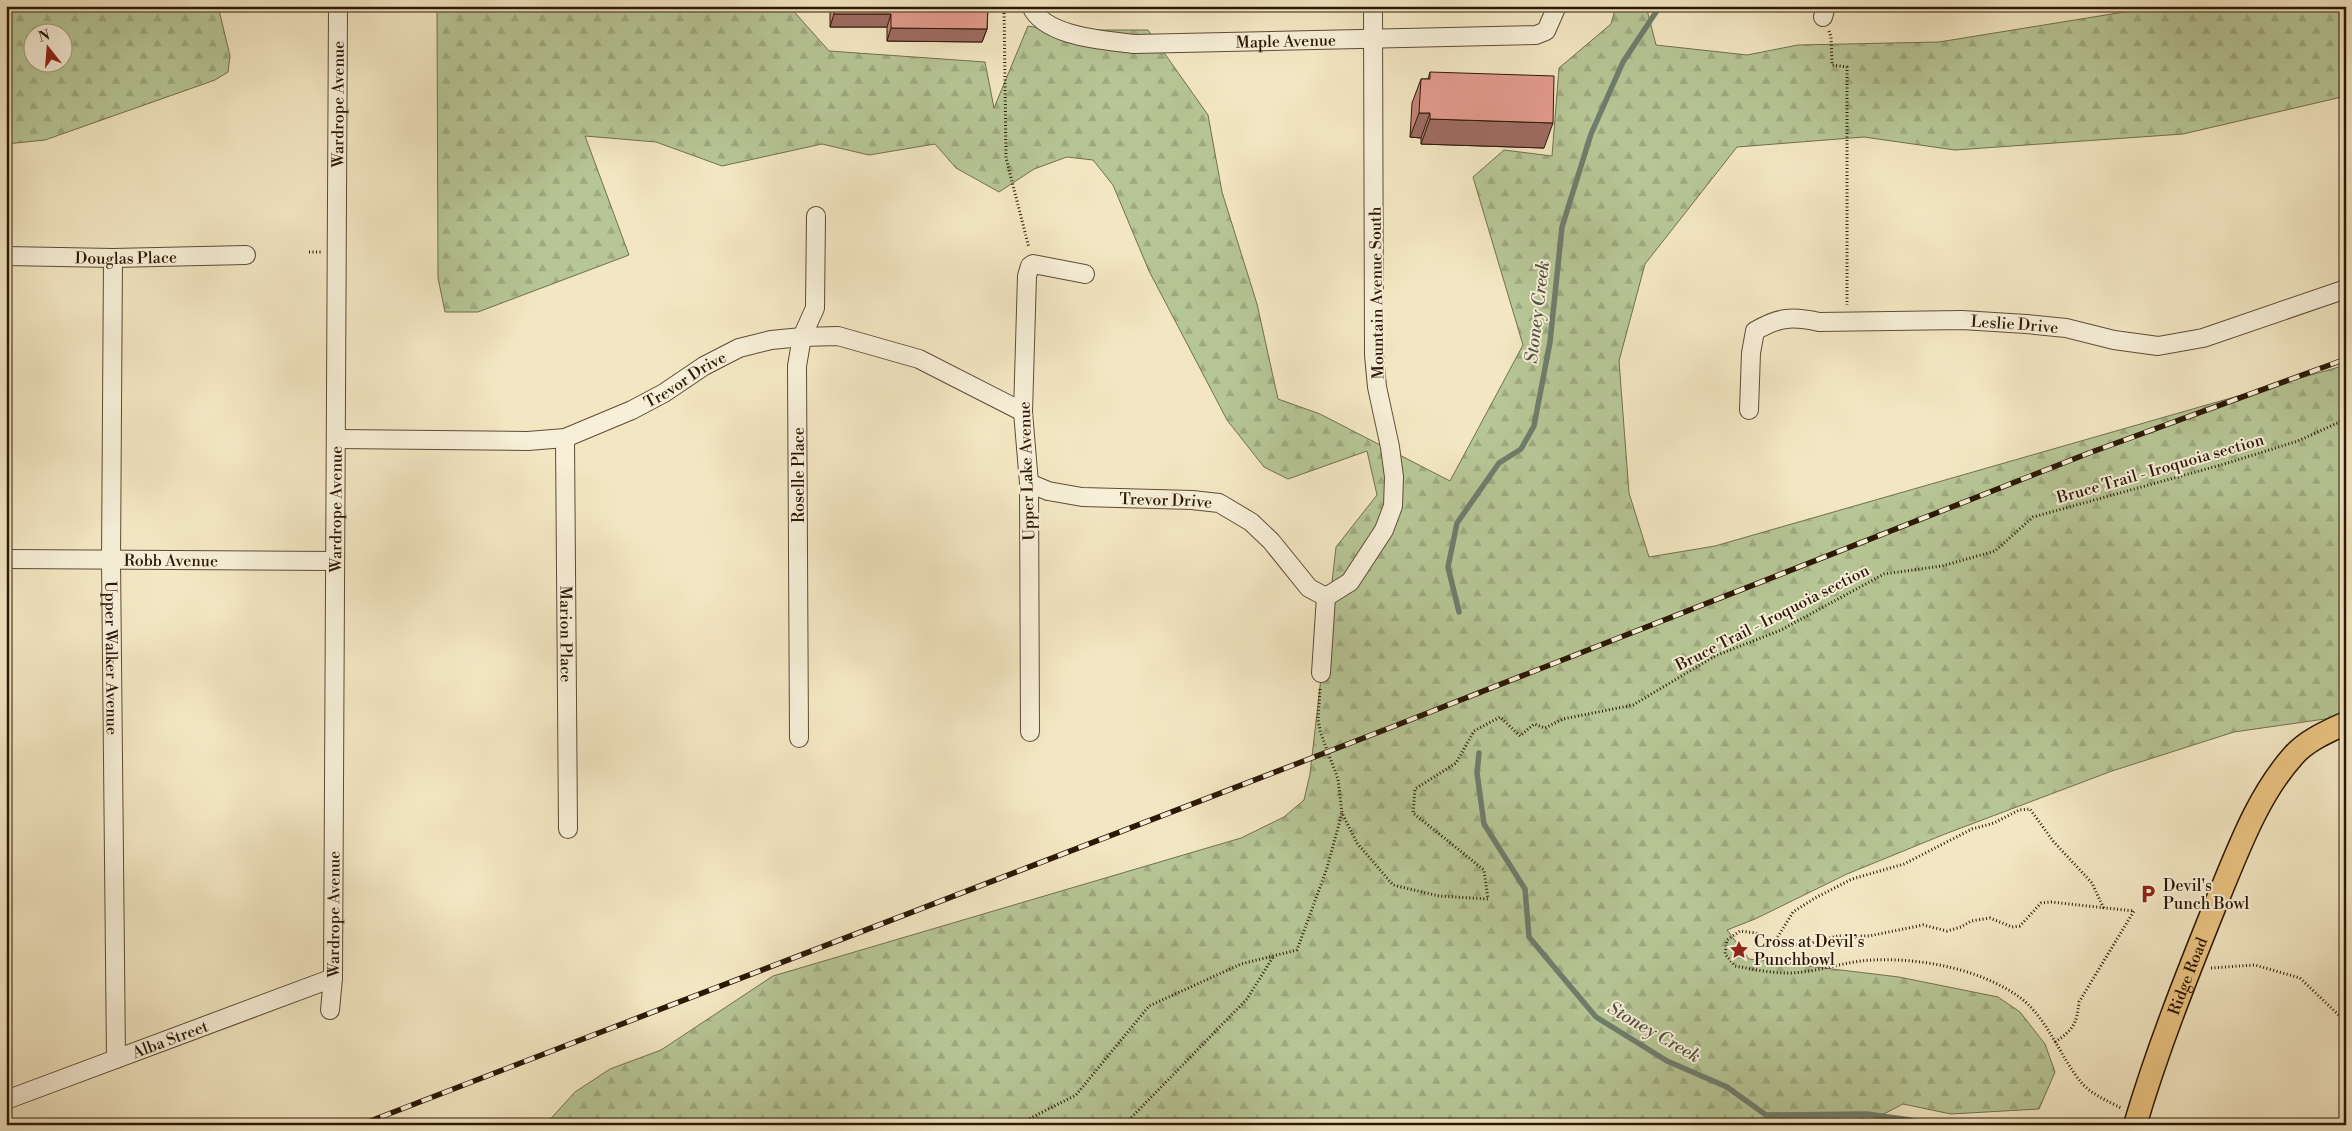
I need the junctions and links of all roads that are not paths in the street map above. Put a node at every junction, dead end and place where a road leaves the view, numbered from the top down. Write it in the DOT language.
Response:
graph roads {
  1 [pos="338,6"];
  2 [pos="1373,6"];
  3 [pos="1557,6"];
  4 [pos="1032,9"];
  5 [pos="1373,38"];
  6 [pos="816,216"];
  7 [pos="246,255"];
  8 [pos="6,256"];
  9 [pos="113,258"];
  10 [pos="1085,274"];
  11 [pos="2346,288"];
  12 [pos="802,338"];
  13 [pos="1749,410"];
  14 [pos="1023,412"];
  15 [pos="565,438"];
  16 [pos="337,439"];
  17 [pos="1028,482"];
  18 [pos="6,559"];
  19 [pos="110,560"];
  20 [pos="335,561"];
  21 [pos="1326,597"];
  22 [pos="1321,673"];
  23 [pos="2346,723"];
  24 [pos="1030,732"];
  25 [pos="799,738"];
  26 [pos="568,829"];
  27 [pos="333,978"];
  28 [pos="330,1010"];
  29 [pos="116,1059"];
  30 [pos="6,1100"];
  31 [pos="2136,1121"];
  1 -- 16 [label="street, Wardrope Avenue"];
  2 -- 5 [label="street, Mountain Avenue South"];
  3 -- 5 [label="street, Maple Avenue"];
  4 -- 5 [label="street, Maple Avenue"];
  5 -- 21 [label="street, Mountain Avenue South"];
  6 -- 12 [label="street, Roselle Place"];
  7 -- 9 [label="street, Douglas Place"];
  8 -- 9 [label="street, Douglas Place"];
  9 -- 19 [label="street, Upper Walker Avenue"];
  10 -- 14 [label="street, Upper Lake Avenue"];
  11 -- 13 [label="street, Leslie Drive"];
  12 -- 14 [label="street, Trevor Drive"];
  12 -- 15 [label="street, Trevor Drive"];
  12 -- 25 [label="street, Roselle Place"];
  14 -- 17 [label="street, Upper Lake Avenue"];
  15 -- 16 [label="street, Trevor Drive"];
  15 -- 26 [label="street, Marion Place"];
  16 -- 20 [label="street, Wardrope Avenue"];
  17 -- 21 [label="street, Trevor Drive"];
  17 -- 24 [label="street, Upper Lake Avenue"];
  18 -- 19 [label="street, Robb Avenue"];
  19 -- 20 [label="street, Robb Avenue"];
  19 -- 29 [label="street, Upper Walker Avenue"];
  20 -- 27 [label="street, Wardrope Avenue"];
  21 -- 22 [label="street"];
  23 -- 31 [label="main road, Ridge Road"];
  27 -- 28 [label="street, Wardrope Avenue"];
  27 -- 29 [label="street, Alba Street"];
  29 -- 30 [label="street, Alba Street"];
}
